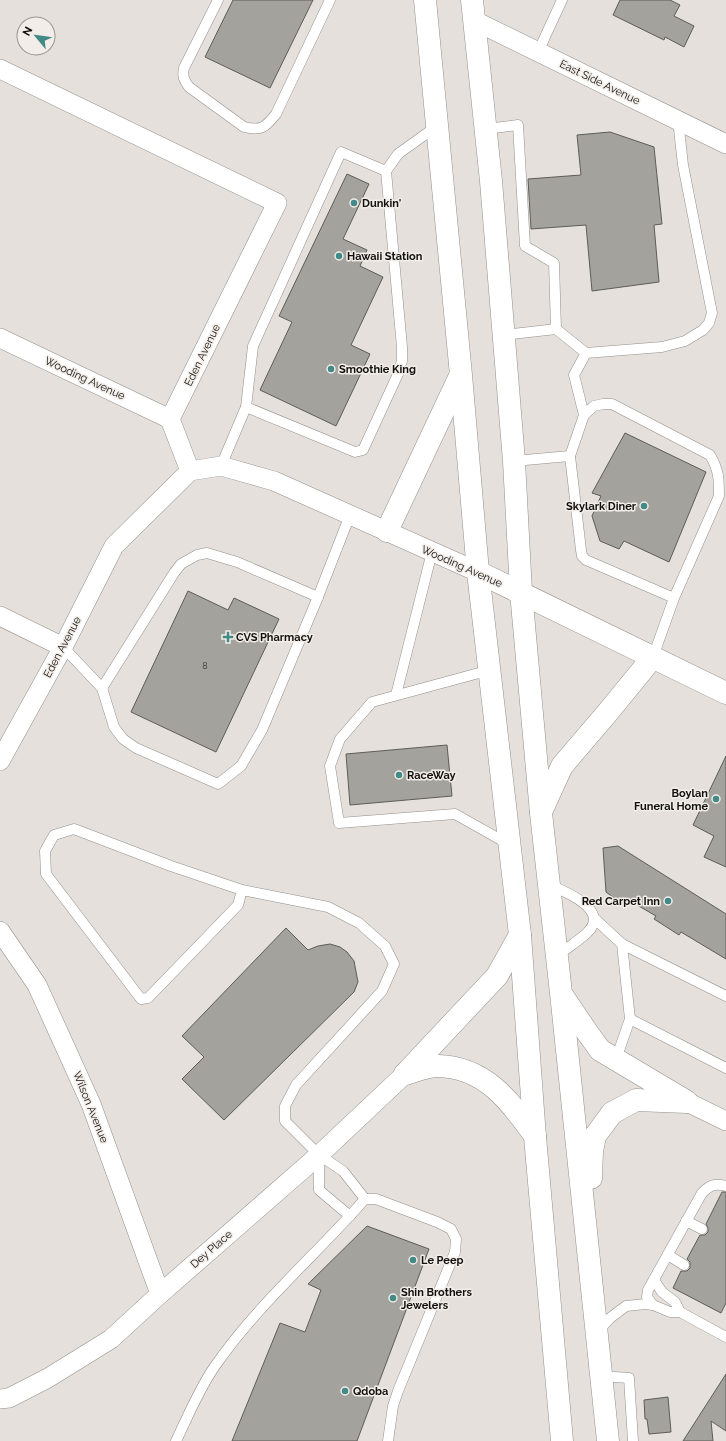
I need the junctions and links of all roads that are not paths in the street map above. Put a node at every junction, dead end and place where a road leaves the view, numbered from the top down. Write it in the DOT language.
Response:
graph roads {
  1 [pos="218,0"];
  2 [pos="330,0"];
  3 [pos="425,0"];
  4 [pos="562,0"];
  5 [pos="474,10"];
  6 [pos="538,52"];
  7 [pos="0,69"];
  8 [pos="678,120"];
  9 [pos="437,126"];
  10 [pos="486,129"];
  11 [pos="726,144"];
  12 [pos="386,171"];
  13 [pos="556,329"];
  14 [pos="504,335"];
  15 [pos="0,338"];
  16 [pos="586,353"];
  17 [pos="461,375"];
  18 [pos="246,407"];
  19 [pos="584,415"];
  20 [pos="170,419"];
  21 [pos="570,456"];
  22 [pos="514,462"];
  23 [pos="221,466"];
  24 [pos="190,471"];
  25 [pos="350,515"];
  26 [pos="386,531"];
  27 [pos="432,552"];
  28 [pos="478,572"];
  29 [pos="521,592"];
  30 [pos="318,597"];
  31 [pos="674,598"];
  32 [pos="0,616"];
  33 [pos="63,647"];
  34 [pos="652,657"];
  35 [pos="490,670"];
  36 [pos="102,688"];
  37 [pos="726,693"];
  38 [pos="396,695"];
  39 [pos="0,761"];
  40 [pos="541,813"];
  41 [pos="510,845"];
  42 [pos="549,884"];
  43 [pos="242,890"];
  44 [pos="594,918"];
  45 [pos="0,931"];
  46 [pos="520,935"];
  47 [pos="622,944"];
  48 [pos="557,956"];
  49 [pos="561,993"];
  50 [pos="726,996"];
  51 [pos="630,1018"];
  52 [pos="616,1059"];
  53 [pos="726,1068"];
  54 [pos="405,1074"];
  55 [pos="687,1102"];
  56 [pos="726,1121"];
  57 [pos="535,1137"];
  58 [pos="320,1155"];
  59 [pos="726,1186"];
  60 [pos="365,1199"];
  61 [pos="350,1216"];
  62 [pos="686,1221"];
  63 [pos="702,1229"];
  64 [pos="668,1255"];
  65 [pos="590,1263"];
  66 [pos="684,1264"];
  67 [pos="654,1280"];
  68 [pos="160,1294"];
  69 [pos="653,1305"];
  70 [pos="680,1312"];
  71 [pos="726,1325"];
  72 [pos="597,1332"];
  73 [pos="724,1336"];
  74 [pos="602,1376"];
  75 [pos="0,1399"];
  76 [pos="176,1441"];
  77 [pos="388,1441"];
  78 [pos="562,1441"];
  79 [pos="608,1441"];
  80 [pos="633,1441"];
  1 -- 2 [label="lane"];
  3 -- 9 [label="main road"];
  4 -- 6 [label="lane"];
  5 -- 6 [label="street, East Side Avenue"];
  5 -- 10 [label="main road"];
  6 -- 8 [label="street, East Side Avenue"];
  7 -- 20 [label="street, Eden Avenue"];
  8 -- 11 [label="street, East Side Avenue"];
  8 -- 16 [label="lane"];
  9 -- 12 [label="lane"];
  9 -- 17 [label="main road"];
  10 -- 13 [label="lane"];
  10 -- 14 [label="main road"];
  12 -- 18 [label="lane"];
  12 -- 18 [label="lane"];
  13 -- 14 [label="lane"];
  13 -- 16 [label="lane"];
  14 -- 22 [label="main road"];
  15 -- 20 [label="street, Wooding Avenue"];
  16 -- 19 [label="lane"];
  17 -- 26 [label="main road"];
  17 -- 28 [label="main road"];
  18 -- 23 [label="lane"];
  19 -- 21 [label="lane"];
  19 -- 31 [label="lane"];
  20 -- 24 [label="street"];
  21 -- 22 [label="lane"];
  21 -- 31 [label="lane"];
  22 -- 29 [label="main road"];
  23 -- 24 [label="street, Wooding Avenue"];
  23 -- 25 [label="street, Wooding Avenue"];
  24 -- 33 [label="street, Eden Avenue"];
  25 -- 26 [label="street, Wooding Avenue"];
  25 -- 30 [label="lane"];
  26 -- 27 [label="street, Wooding Avenue"];
  27 -- 28 [label="street, Wooding Avenue"];
  27 -- 38 [label="lane"];
  28 -- 29 [label="main road, Wooding Avenue"];
  28 -- 35 [label="main road"];
  29 -- 34 [label="main road, Wooding Avenue"];
  29 -- 40 [label="main road"];
  30 -- 36 [label="lane"];
  30 -- 36 [label="lane"];
  31 -- 34 [label="lane"];
  32 -- 33 [label="street"];
  33 -- 36 [label="lane"];
  33 -- 39 [label="street, Eden Avenue"];
  34 -- 37 [label="main road, Wooding Avenue"];
  34 -- 40 [label="main road"];
  35 -- 38 [label="lane"];
  35 -- 41 [label="main road"];
  38 -- 41 [label="lane"];
  40 -- 42 [label="main road"];
  41 -- 46 [label="main road"];
  42 -- 44 [label="lane"];
  42 -- 48 [label="main road"];
  43 -- 43 [label="lane"];
  43 -- 58 [label="lane"];
  44 -- 47 [label="lane"];
  44 -- 48 [label="lane"];
  45 -- 68 [label="street, Wilson Avenue"];
  46 -- 54 [label="main road"];
  46 -- 57 [label="main road"];
  47 -- 50 [label="lane"];
  47 -- 51 [label="lane"];
  48 -- 49 [label="main road"];
  49 -- 52 [label="main road"];
  49 -- 65 [label="main road"];
  51 -- 52 [label="lane"];
  51 -- 53 [label="lane"];
  52 -- 55 [label="main road"];
  54 -- 57 [label="main road"];
  54 -- 58 [label="street, Dey Place"];
  55 -- 56 [label="street"];
  55 -- 65 [label="main road"];
  57 -- 78 [label="main road"];
  58 -- 60 [label="lane"];
  58 -- 61 [label="lane"];
  58 -- 68 [label="street, Dey Place"];
  59 -- 62 [label="lane"];
  60 -- 61 [label="lane"];
  60 -- 77 [label="lane"];
  61 -- 76 [label="lane"];
  62 -- 63 [label="lane"];
  62 -- 64 [label="lane"];
  64 -- 66 [label="lane"];
  64 -- 67 [label="lane"];
  65 -- 72 [label="main road"];
  67 -- 69 [label="lane"];
  67 -- 70 [label="lane"];
  68 -- 75 [label="street, Dey Place"];
  69 -- 70 [label="lane"];
  69 -- 72 [label="lane"];
  70 -- 73 [label="lane"];
  71 -- 73 [label="lane"];
  72 -- 74 [label="main road"];
  74 -- 79 [label="main road"];
  74 -- 80 [label="lane"];
}
